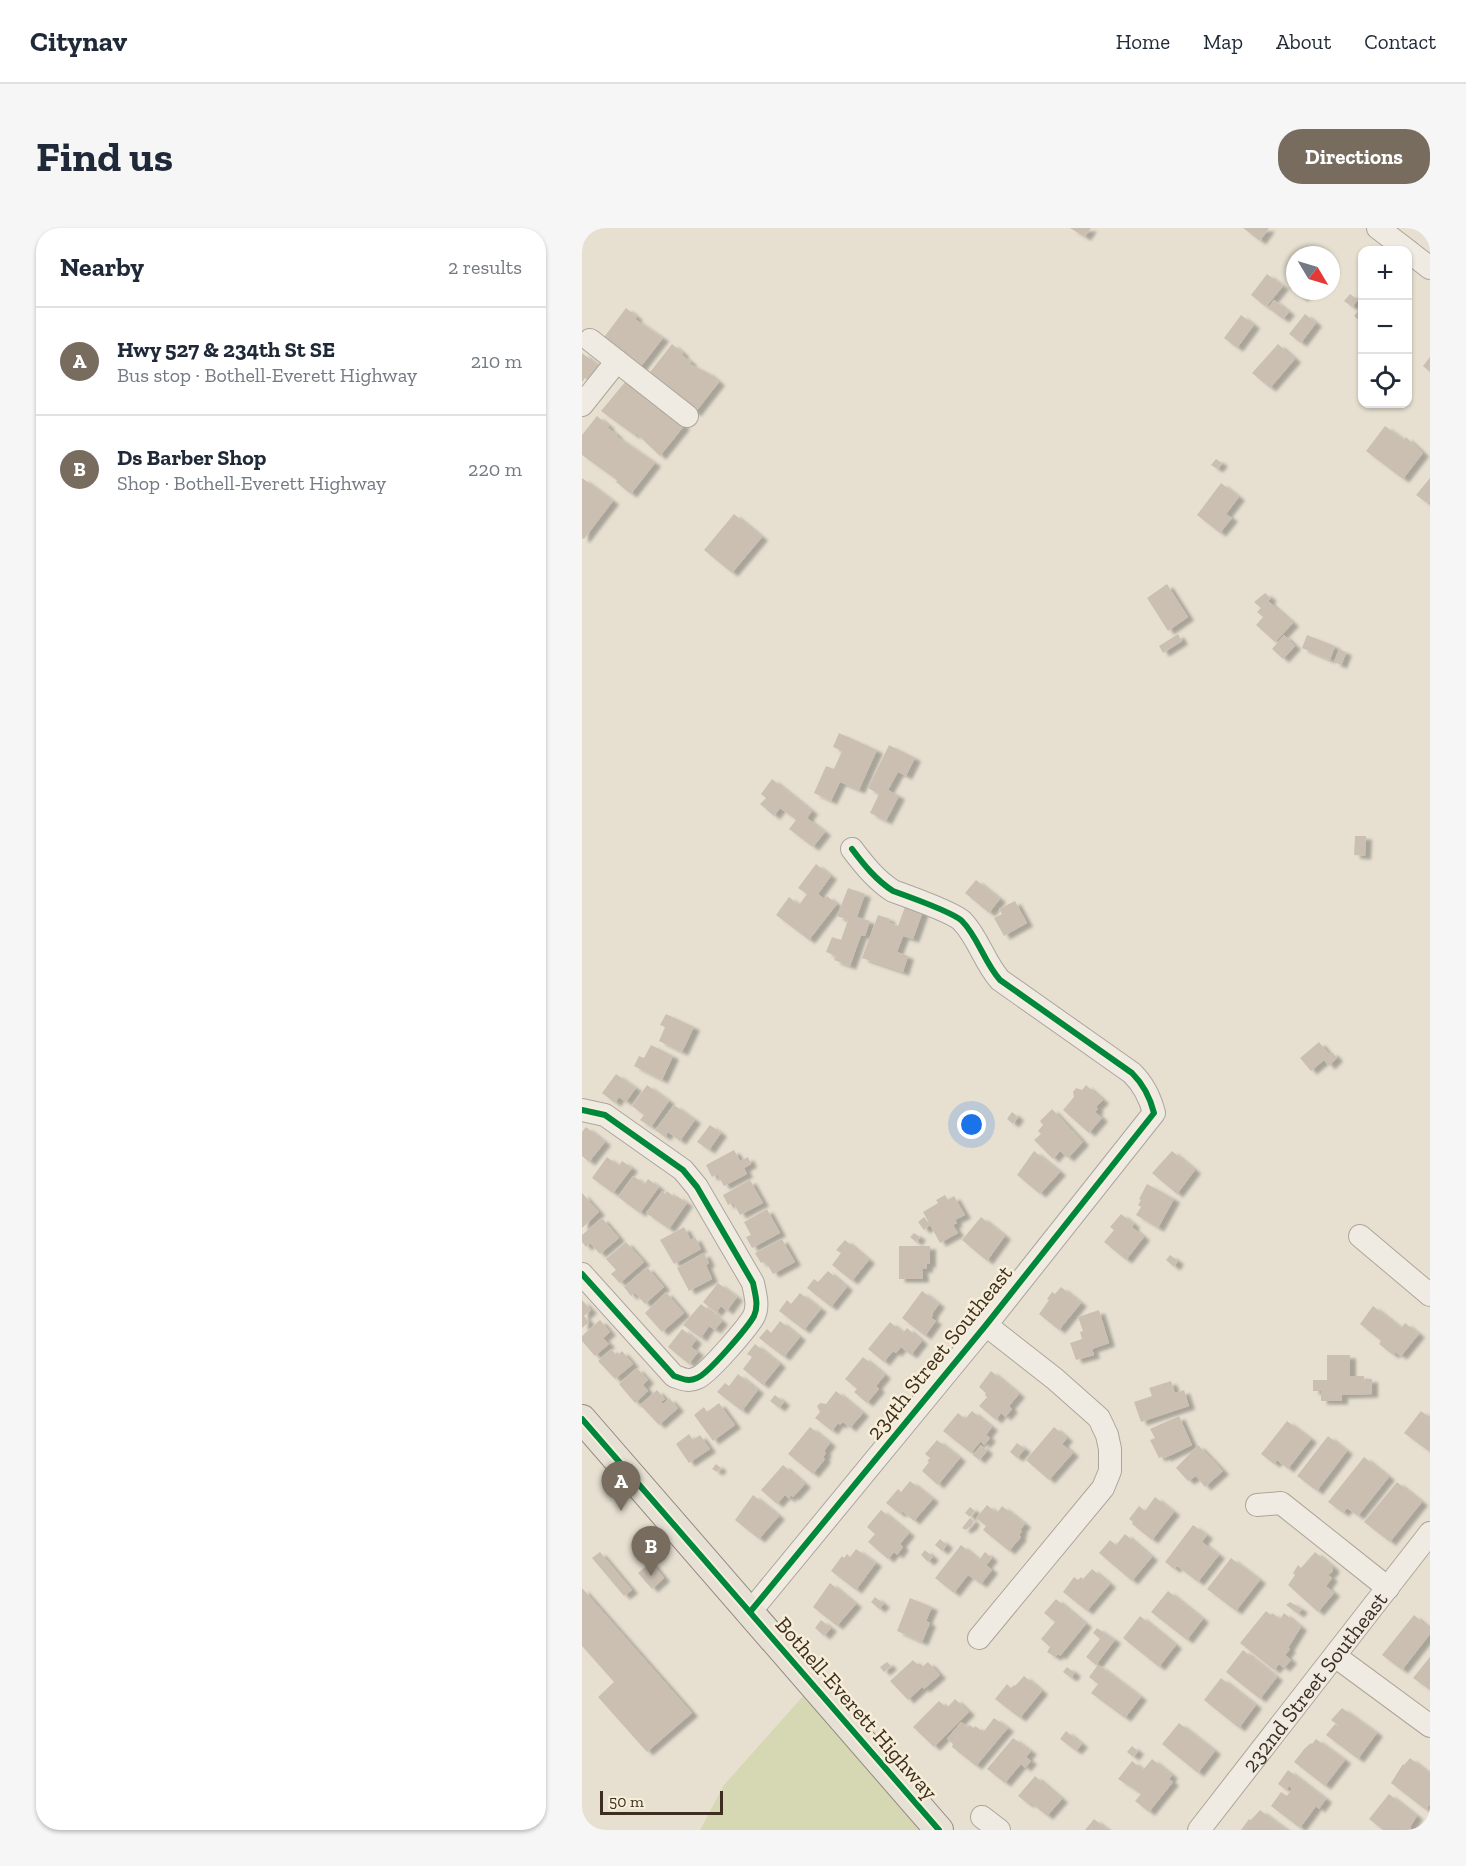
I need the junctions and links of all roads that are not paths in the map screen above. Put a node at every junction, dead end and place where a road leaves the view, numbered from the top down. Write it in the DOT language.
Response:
graph roads {
  1 [pos="1378,228"];
  2 [pos="1401,246"];
  3 [pos="1412,255"];
  4 [pos="1430,268"];
  5 [pos="590,340"];
  6 [pos="617,361"];
  7 [pos="582,405"];
  8 [pos="687,416"];
  9 [pos="852,849"];
  10 [pos="584,1110"];
  11 [pos="1360,1236"];
  12 [pos="582,1274"];
  13 [pos="1430,1295"];
  14 [pos="986,1325"];
  15 [pos="582,1419"];
  16 [pos="1257,1505"];
  17 [pos="1430,1533"];
  18 [pos="1388,1588"];
  19 [pos="750,1612"];
  20 [pos="979,1638"];
  21 [pos="1335,1656"];
  22 [pos="1430,1726"];
  23 [pos="939,1830"];
  24 [pos="1199,1830"];
  1 -- 2 [label="street"];
  3 -- 4 [label="street"];
  5 -- 6 [label="street"];
  6 -- 7 [label="street"];
  6 -- 8 [label="street"];
  9 -- 14 [label="street, 234th Street Southeast"];
  10 -- 12 [label="street"];
  11 -- 13 [label="street"];
  14 -- 19 [label="street, 234th Street Southeast"];
  14 -- 20 [label="street"];
  15 -- 19 [label="main road, Bothell-Everett Highway"];
  16 -- 18 [label="street"];
  17 -- 18 [label="street, 232nd Street Southeast"];
  18 -- 21 [label="street, 232nd Street Southeast"];
  19 -- 23 [label="main road, Bothell-Everett Highway"];
  21 -- 22 [label="street"];
  21 -- 24 [label="street, 232nd Street Southeast"];
}
